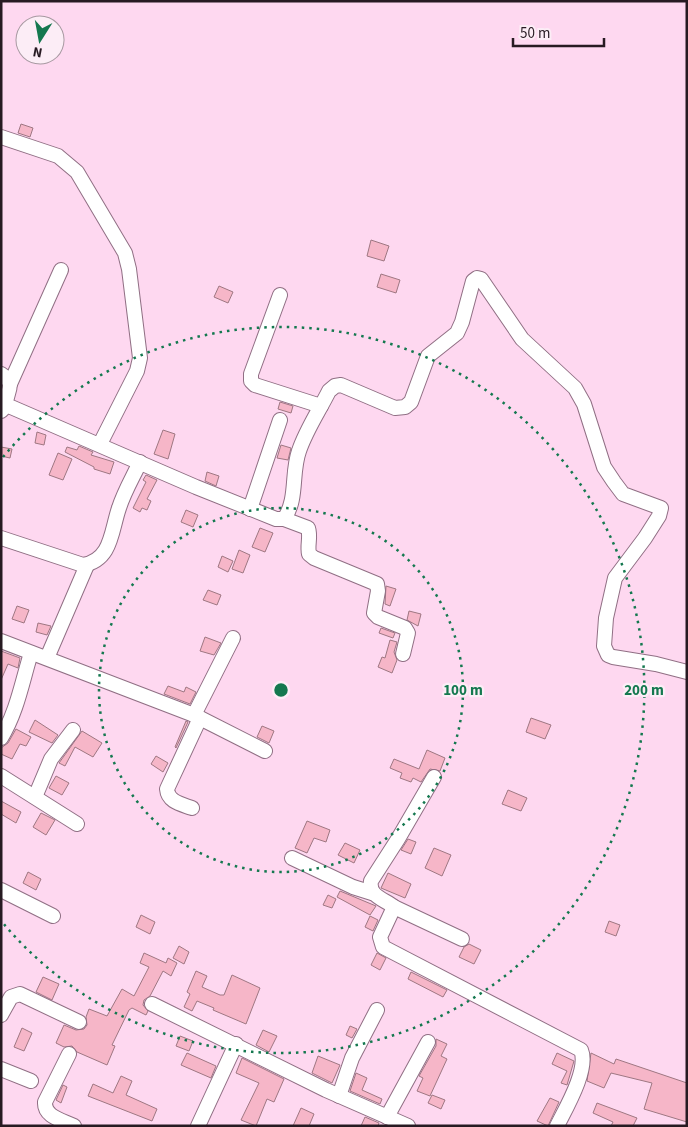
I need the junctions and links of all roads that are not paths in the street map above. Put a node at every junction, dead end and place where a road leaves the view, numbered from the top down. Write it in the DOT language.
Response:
graph roads {
  1 [pos="1,137"];
  2 [pos="61,270"];
  3 [pos="280,295"];
  4 [pos="6,379"];
  5 [pos="321,406"];
  6 [pos="4,409"];
  7 [pos="280,420"];
  8 [pos="100,444"];
  9 [pos="140,462"];
  10 [pos="250,509"];
  11 [pos="284,519"];
  12 [pos="1,538"];
  13 [pos="87,565"];
  14 [pos="233,638"];
  15 [pos="1,641"];
  16 [pos="32,653"];
  17 [pos="403,654"];
  18 [pos="46,658"];
  19 [pos="687,672"];
  20 [pos="197,717"];
  21 [pos="73,730"];
  22 [pos="1,738"];
  23 [pos="265,751"];
  24 [pos="1,776"];
  25 [pos="434,776"];
  26 [pos="35,797"];
  27 [pos="192,808"];
  28 [pos="76,824"];
  29 [pos="292,858"];
  30 [pos="1,890"];
  31 [pos="372,893"];
  32 [pos="394,907"];
  33 [pos="53,916"];
  34 [pos="462,939"];
  35 [pos="152,1004"];
  36 [pos="378,1010"];
  37 [pos="1,1015"];
  38 [pos="79,1022"];
  39 [pos="428,1042"];
  40 [pos="236,1044"];
  41 [pos="69,1054"];
  42 [pos="1,1069"];
  43 [pos="31,1081"];
  44 [pos="339,1096"];
  45 [pos="387,1117"];
  46 [pos="74,1126"];
  47 [pos="198,1126"];
  48 [pos="408,1126"];
  49 [pos="557,1126"];
  1 -- 8 [label="street"];
  2 -- 4 [label="street"];
  3 -- 5 [label="street"];
  4 -- 6 [label="street"];
  5 -- 11 [label="street"];
  5 -- 19 [label="street"];
  6 -- 8 [label="street"];
  7 -- 10 [label="street"];
  8 -- 9 [label="street"];
  9 -- 10 [label="street"];
  9 -- 13 [label="street"];
  10 -- 11 [label="street"];
  11 -- 17 [label="street"];
  12 -- 13 [label="street"];
  13 -- 18 [label="street"];
  14 -- 20 [label="street"];
  15 -- 16 [label="street"];
  16 -- 18 [label="street"];
  16 -- 22 [label="street"];
  18 -- 20 [label="street"];
  20 -- 23 [label="street"];
  20 -- 27 [label="street"];
  21 -- 26 [label="street"];
  24 -- 26 [label="street"];
  25 -- 31 [label="street"];
  26 -- 28 [label="street"];
  29 -- 31 [label="street"];
  30 -- 33 [label="street"];
  31 -- 32 [label="street"];
  32 -- 34 [label="street"];
  32 -- 49 [label="street"];
  35 -- 40 [label="street"];
  36 -- 44 [label="street"];
  37 -- 38 [label="street"];
  39 -- 45 [label="street"];
  40 -- 44 [label="street"];
  40 -- 47 [label="street"];
  41 -- 46 [label="street"];
  42 -- 43 [label="street"];
  44 -- 45 [label="street"];
  45 -- 48 [label="street"];
}
